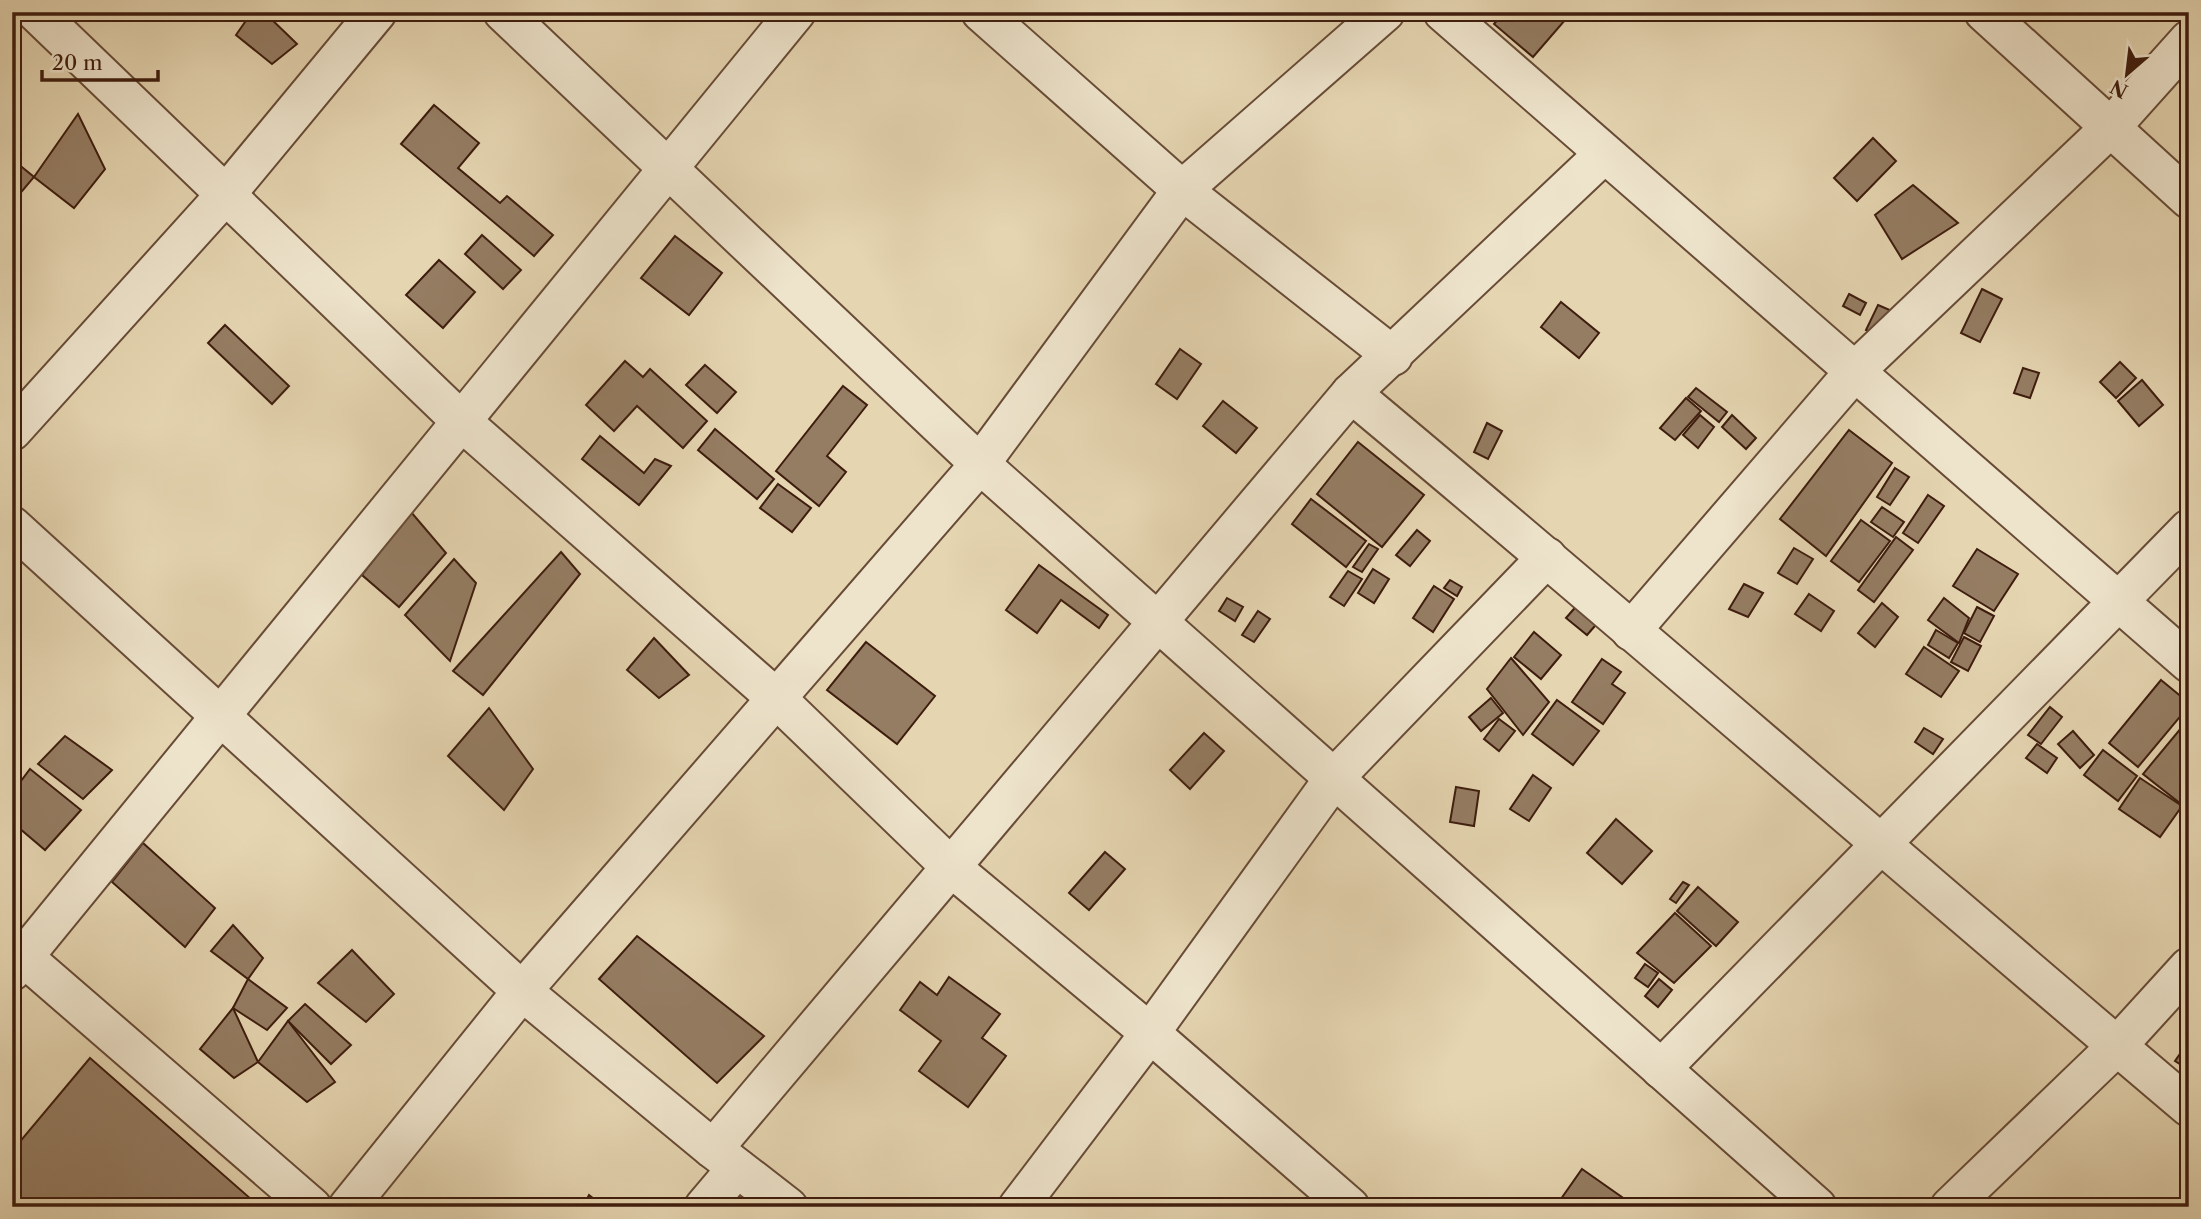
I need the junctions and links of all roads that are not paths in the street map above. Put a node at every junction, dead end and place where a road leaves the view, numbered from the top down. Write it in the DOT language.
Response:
graph roads {
  1 [pos="36,12"];
  2 [pos="377,12"];
  3 [pos="503,12"];
  4 [pos="796,12"];
  5 [pos="982,12"];
  6 [pos="1385,12"];
  7 [pos="1443,12"];
  8 [pos="1984,12"];
  9 [pos="2189,40"];
  10 [pos="2111,127"];
  11 [pos="1603,155"];
  12 [pos="668,169"];
  13 [pos="1182,190"];
  14 [pos="226,193"];
  15 [pos="2189,199"];
  16 [pos="1393,356"];
  17 [pos="1855,371"];
  18 [pos="1351,393"];
  19 [pos="461,421"];
  20 [pos="12,432"];
  21 [pos="980,464"];
  22 [pos="12,526"];
  23 [pos="2189,529"];
  24 [pos="1547,557"];
  25 [pos="2119,600"];
  26 [pos="1160,621"];
  27 [pos="1631,631"];
  28 [pos="2189,663"];
  29 [pos="776,698"];
  30 [pos="221,715"];
  31 [pos="1335,777"];
  32 [pos="1879,846"];
  33 [pos="952,868"];
  34 [pos="16,958"];
  35 [pos="2189,967"];
  36 [pos="522,991"];
  37 [pos="1150,1033"];
  38 [pos="2116,1046"];
  39 [pos="1661,1069"];
  40 [pos="2189,1107"];
  41 [pos="725,1159"];
  42 [pos="312,1207"];
  43 [pos="348,1207"];
  44 [pos="704,1207"];
  45 [pos="789,1207"];
  46 [pos="1018,1207"];
  47 [pos="1350,1207"];
  48 [pos="1817,1207"];
  49 [pos="1950,1207"];
  1 -- 14 [label="street"];
  2 -- 14 [label="street"];
  3 -- 12 [label="street"];
  4 -- 12 [label="street"];
  5 -- 13 [label="street"];
  6 -- 13 [label="street"];
  7 -- 11 [label="street"];
  8 -- 10 [label="street"];
  9 -- 10 [label="street"];
  10 -- 15 [label="street"];
  10 -- 17 [label="street"];
  11 -- 16 [label="street"];
  11 -- 17 [label="street"];
  12 -- 19 [label="street"];
  12 -- 21 [label="street"];
  13 -- 16 [label="street"];
  13 -- 21 [label="street"];
  14 -- 19 [label="street"];
  14 -- 20 [label="street"];
  16 -- 18 [label="street"];
  17 -- 25 [label="street"];
  17 -- 27 [label="street"];
  18 -- 24 [label="street"];
  18 -- 26 [label="street"];
  19 -- 29 [label="street"];
  19 -- 30 [label="street"];
  21 -- 26 [label="street"];
  21 -- 29 [label="street"];
  22 -- 30 [label="street"];
  23 -- 25 [label="street"];
  24 -- 27 [label="street"];
  24 -- 31 [label="street"];
  25 -- 28 [label="street"];
  25 -- 32 [label="street"];
  26 -- 31 [label="street"];
  26 -- 33 [label="street"];
  27 -- 32 [label="street"];
  29 -- 33 [label="street"];
  29 -- 36 [label="street"];
  30 -- 34 [label="street"];
  30 -- 36 [label="street"];
  31 -- 37 [label="street"];
  31 -- 39 [label="street"];
  32 -- 38 [label="street"];
  32 -- 39 [label="street"];
  33 -- 37 [label="street"];
  33 -- 41 [label="street"];
  34 -- 42 [label="street"];
  35 -- 38 [label="street"];
  36 -- 41 [label="street"];
  36 -- 43 [label="street"];
  37 -- 46 [label="street"];
  37 -- 47 [label="street"];
  38 -- 40 [label="street"];
  38 -- 49 [label="street"];
  39 -- 48 [label="street"];
  41 -- 44 [label="street"];
  41 -- 45 [label="street"];
}
